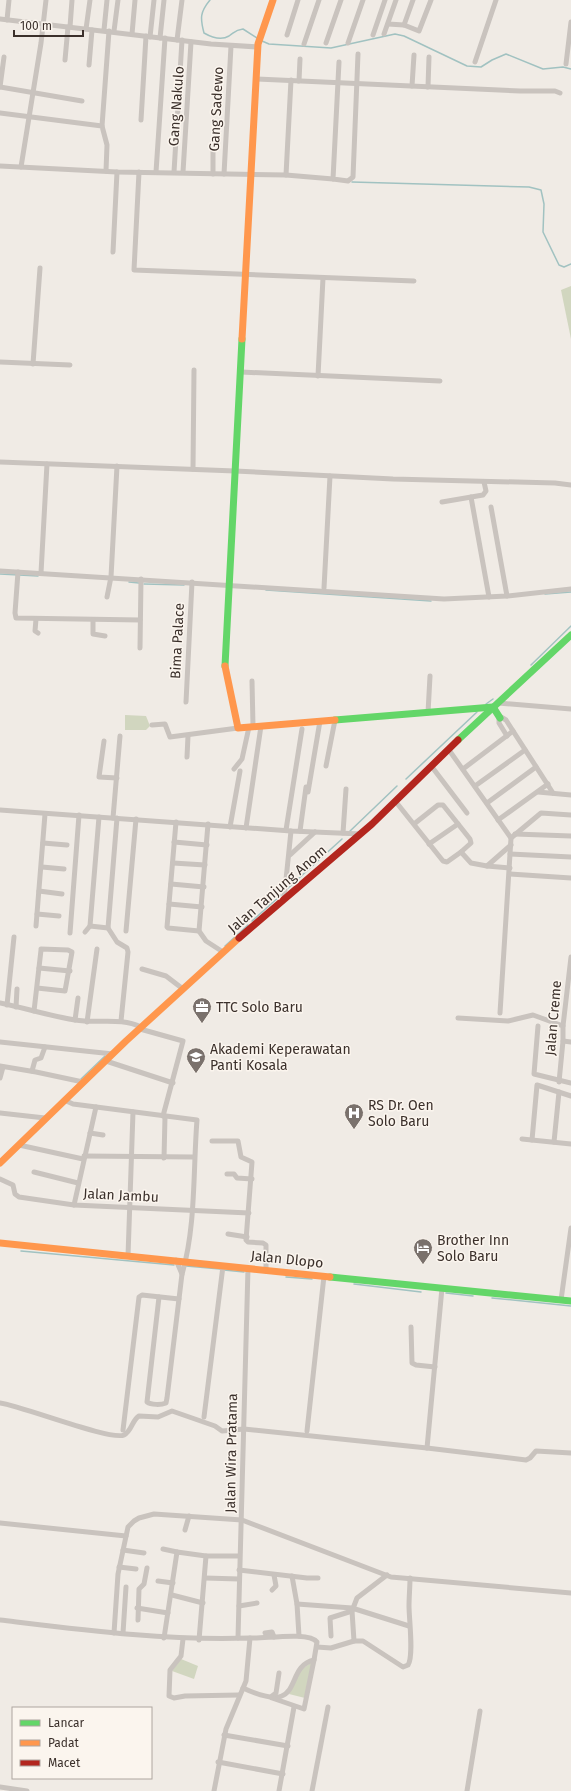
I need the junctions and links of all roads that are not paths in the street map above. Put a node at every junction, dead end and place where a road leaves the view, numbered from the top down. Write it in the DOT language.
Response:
graph roads {
  1 [pos="9,0"];
  2 [pos="46,0"];
  3 [pos="72,0"];
  4 [pos="90,0"];
  5 [pos="107,0"];
  6 [pos="118,0"];
  7 [pos="136,0"];
  8 [pos="154,0"];
  9 [pos="164,0"];
  10 [pos="182,0"];
  11 [pos="273,0"];
  12 [pos="298,0"];
  13 [pos="319,0"];
  14 [pos="341,0"];
  15 [pos="363,0"];
  16 [pos="385,0"];
  17 [pos="396,0"];
  18 [pos="414,0"];
  19 [pos="431,0"];
  20 [pos="496,0"];
  21 [pos="0,19"];
  22 [pos="7,20"];
  23 [pos="571,22"];
  24 [pos="43,24"];
  25 [pos="388,24"];
  26 [pos="404,24"];
  27 [pos="69,27"];
  28 [pos="89,30"];
  29 [pos="109,31"];
  30 [pos="132,34"];
  31 [pos="287,34"];
  32 [pos="384,34"];
  33 [pos="373,35"];
  34 [pos="148,36"];
  35 [pos="162,38"];
  36 [pos="180,40"];
  37 [pos="191,42"];
  38 [pos="259,43"];
  39 [pos="326,43"];
  40 [pos="348,43"];
  41 [pos="304,44"];
  42 [pos="231,46"];
  43 [pos="569,48"];
  44 [pos="358,54"];
  45 [pos="414,55"];
  46 [pos="4,57"];
  47 [pos="429,57"];
  48 [pos="300,59"];
  49 [pos="65,60"];
  50 [pos="339,62"];
  51 [pos="475,62"];
  52 [pos="566,64"];
  53 [pos="89,65"];
  54 [pos="257,79"];
  55 [pos="292,80"];
  56 [pos="299,81"];
  57 [pos="338,83"];
  58 [pos="356,84"];
  59 [pos="412,86"];
  60 [pos="428,86"];
  61 [pos="0,87"];
  62 [pos="33,92"];
  63 [pos="560,93"];
  64 [pos="82,101"];
  65 [pos="0,113"];
  66 [pos="29,116"];
  67 [pos="141,120"];
  68 [pos="102,126"];
  69 [pos="213,142"];
  70 [pos="0,166"];
  71 [pos="21,167"];
  72 [pos="106,171"];
  73 [pos="117,172"];
  74 [pos="139,172"];
  75 [pos="156,172"];
  76 [pos="174,172"];
  77 [pos="183,172"];
  78 [pos="213,174"];
  79 [pos="224,174"];
  80 [pos="252,174"];
  81 [pos="286,175"];
  82 [pos="333,179"];
  83 [pos="113,252"];
  84 [pos="40,268"];
  85 [pos="246,276"];
  86 [pos="323,278"];
  87 [pos="414,281"];
  88 [pos="0,362"];
  89 [pos="33,364"];
  90 [pos="70,365"];
  91 [pos="194,370"];
  92 [pos="241,372"];
  93 [pos="318,376"];
  94 [pos="440,381"];
  95 [pos="0,462"];
  96 [pos="47,464"];
  97 [pos="117,466"];
  98 [pos="193,469"];
  99 [pos="235,471"];
  100 [pos="330,476"];
  101 [pos="484,482"];
  102 [pos="571,485"];
  103 [pos="471,497"];
  104 [pos="442,502"];
  105 [pos="491,507"];
  106 [pos="0,571"];
  107 [pos="42,573"];
  108 [pos="17,575"];
  109 [pos="111,577"];
  110 [pos="141,579"];
  111 [pos="192,582"];
  112 [pos="229,584"];
  113 [pos="324,588"];
  114 [pos="571,589"];
  115 [pos="507,596"];
  116 [pos="489,597"];
  117 [pos="107,598"];
  118 [pos="36,619"];
  119 [pos="93,620"];
  120 [pos="140,620"];
  121 [pos="38,633"];
  122 [pos="571,635"];
  123 [pos="105,636"];
  124 [pos="140,648"];
  125 [pos="430,676"];
  126 [pos="252,681"];
  127 [pos="186,702"];
  128 [pos="495,705"];
  129 [pos="571,709"];
  130 [pos="428,713"];
  131 [pos="500,718"];
  132 [pos="335,720"];
  133 [pos="320,721"];
  134 [pos="152,724"];
  135 [pos="262,726"];
  136 [pos="251,727"];
  137 [pos="238,728"];
  138 [pos="302,729"];
  139 [pos="513,731"];
  140 [pos="120,736"];
  141 [pos="188,736"];
  142 [pos="507,736"];
  143 [pos="104,741"];
  144 [pos="449,750"];
  145 [pos="525,750"];
  146 [pos="187,757"];
  147 [pos="326,766"];
  148 [pos="432,767"];
  149 [pos="536,767"];
  150 [pos="463,769"];
  151 [pos="117,778"];
  152 [pos="548,784"];
  153 [pos="475,786"];
  154 [pos="346,789"];
  155 [pos="538,792"];
  156 [pos="553,794"];
  157 [pos="571,795"];
  158 [pos="396,802"];
  159 [pos="487,803"];
  160 [pos="0,810"];
  161 [pos="467,813"];
  162 [pos="45,814"];
  163 [pos="79,815"];
  164 [pos="571,815"];
  165 [pos="99,817"];
  166 [pos="115,818"];
  167 [pos="136,819"];
  168 [pos="498,820"];
  169 [pos="176,822"];
  170 [pos="208,824"];
  171 [pos="414,824"];
  172 [pos="458,824"];
  173 [pos="230,827"];
  174 [pos="246,828"];
  175 [pos="289,831"];
  176 [pos="300,831"];
  177 [pos="315,832"];
  178 [pos="343,833"];
  179 [pos="361,834"];
  180 [pos="513,836"];
  181 [pos="571,836"];
  182 [pos="174,842"];
  183 [pos="43,843"];
  184 [pos="429,844"];
  185 [pos="511,844"];
  186 [pos="67,845"];
  187 [pos="207,845"];
  188 [pos="462,852"];
  189 [pos="510,854"];
  190 [pos="290,855"];
  191 [pos="571,857"];
  192 [pos="173,863"];
  193 [pos="206,865"];
  194 [pos="487,866"];
  195 [pos="42,867"];
  196 [pos="64,869"];
  197 [pos="510,871"];
  198 [pos="571,878"];
  199 [pos="171,884"];
  200 [pos="204,887"];
  201 [pos="39,890"];
  202 [pos="62,894"];
  203 [pos="284,899"];
  204 [pos="169,904"];
  205 [pos="202,908"];
  206 [pos="37,914"];
  207 [pos="59,916"];
  208 [pos="36,926"];
  209 [pos="90,926"];
  210 [pos="108,928"];
  211 [pos="126,931"];
  212 [pos="199,931"];
  213 [pos="85,932"];
  214 [pos="70,933"];
  215 [pos="14,936"];
  216 [pos="97,949"];
  217 [pos="223,952"];
  218 [pos="571,957"];
  219 [pos="39,968"];
  220 [pos="142,969"];
  221 [pos="70,971"];
  222 [pos="570,979"];
  223 [pos="17,988"];
  224 [pos="37,988"];
  225 [pos="183,989"];
  226 [pos="78,998"];
  227 [pos="0,1003"];
  228 [pos="7,1005"];
  229 [pos="16,1007"];
  230 [pos="34,1012"];
  231 [pos="500,1013"];
  232 [pos="458,1018"];
  233 [pos="75,1020"];
  234 [pos="120,1021"];
  235 [pos="87,1022"];
  236 [pos="538,1026"];
  237 [pos="563,1026"];
  238 [pos="140,1028"];
  239 [pos="563,1041"];
  240 [pos="0,1042"];
  241 [pos="571,1042"];
  242 [pos="45,1047"];
  243 [pos="113,1054"];
  244 [pos="106,1061"];
  245 [pos="2,1066"];
  246 [pos="32,1071"];
  247 [pos="0,1078"];
  248 [pos="83,1082"];
  249 [pos="560,1082"];
  250 [pos="173,1083"];
  251 [pos="571,1083"];
  252 [pos="559,1092"];
  253 [pos="571,1096"];
  254 [pos="64,1100"];
  255 [pos="96,1107"];
  256 [pos="133,1112"];
  257 [pos="0,1113"];
  258 [pos="164,1117"];
  259 [pos="45,1118"];
  260 [pos="90,1133"];
  261 [pos="103,1135"];
  262 [pos="522,1138"];
  263 [pos="532,1140"];
  264 [pos="212,1141"];
  265 [pos="554,1142"];
  266 [pos="571,1144"];
  267 [pos="19,1145"];
  268 [pos="131,1157"];
  269 [pos="194,1157"];
  270 [pos="84,1158"];
  271 [pos="164,1158"];
  272 [pos="0,1163"];
  273 [pos="34,1172"];
  274 [pos="227,1174"];
  275 [pos="252,1179"];
  276 [pos="0,1180"];
  277 [pos="78,1183"];
  278 [pos="74,1205"];
  279 [pos="128,1208"];
  280 [pos="192,1209"];
  281 [pos="250,1213"];
  282 [pos="571,1228"];
  283 [pos="228,1234"];
  284 [pos="247,1237"];
  285 [pos="0,1243"];
  286 [pos="128,1256"];
  287 [pos="176,1260"];
  288 [pos="186,1261"];
  289 [pos="248,1268"];
  290 [pos="223,1269"];
  291 [pos="266,1271"];
  292 [pos="182,1274"];
  293 [pos="324,1276"];
  294 [pos="442,1291"];
  295 [pos="159,1297"];
  296 [pos="179,1299"];
  297 [pos="561,1300"];
  298 [pos="571,1301"];
  299 [pos="411,1327"];
  300 [pos="434,1367"];
  301 [pos="0,1403"];
  302 [pos="204,1417"];
  303 [pos="244,1429"];
  304 [pos="122,1430"];
  305 [pos="307,1431"];
  306 [pos="427,1448"];
  307 [pos="571,1453"];
  308 [pos="189,1516"];
  309 [pos="242,1520"];
  310 [pos="0,1523"];
  311 [pos="185,1530"];
  312 [pos="126,1536"];
  313 [pos="163,1549"];
  314 [pos="123,1550"];
  315 [pos="177,1552"];
  316 [pos="144,1553"];
  317 [pos="206,1556"];
  318 [pos="239,1556"];
  319 [pos="119,1567"];
  320 [pos="147,1568"];
  321 [pos="136,1570"];
  322 [pos="239,1570"];
  323 [pos="274,1574"];
  324 [pos="387,1575"];
  325 [pos="292,1576"];
  326 [pos="205,1578"];
  327 [pos="318,1578"];
  328 [pos="410,1578"];
  329 [pos="239,1579"];
  330 [pos="158,1581"];
  331 [pos="173,1583"];
  332 [pos="126,1586"];
  333 [pos="272,1590"];
  334 [pos="571,1592"];
  335 [pos="172,1595"];
  336 [pos="203,1603"];
  337 [pos="257,1603"];
  338 [pos="297,1604"];
  339 [pos="239,1606"];
  340 [pos="137,1608"];
  341 [pos="353,1610"];
  342 [pos="168,1613"];
  343 [pos="0,1620"];
  344 [pos="138,1620"];
  345 [pos="409,1626"];
  346 [pos="114,1633"];
  347 [pos="266,1633"];
  348 [pos="123,1634"];
  349 [pos="299,1636"];
  350 [pos="331,1636"];
  351 [pos="274,1637"];
  352 [pos="164,1638"];
  353 [pos="238,1638"];
  354 [pos="250,1638"];
  355 [pos="183,1639"];
  356 [pos="199,1640"];
  357 [pos="354,1641"];
  358 [pos="317,1647"];
  359 [pos="314,1660"];
  360 [pos="279,1673"];
  361 [pos="243,1688"];
  362 [pos="239,1695"];
  363 [pos="271,1698"];
  364 [pos="294,1706"];
  365 [pos="328,1707"];
  366 [pos="480,1711"];
  367 [pos="224,1735"];
  368 [pos="288,1746"];
  369 [pos="218,1762"];
  370 [pos="283,1774"];
  371 [pos="0,1787"];
  372 [pos="27,1791"];
  373 [pos="214,1791"];
  374 [pos="279,1791"];
  375 [pos="312,1791"];
  376 [pos="467,1791"];
  1 -- 22 [label="street"];
  2 -- 24 [label="street"];
  3 -- 27 [label="street"];
  4 -- 28 [label="street"];
  5 -- 29 [label="street"];
  6 -- 29 [label="street"];
  7 -- 30 [label="street"];
  8 -- 34 [label="street"];
  9 -- 35 [label="street"];
  10 -- 36 [label="street"];
  11 -- 38 [label="street"];
  12 -- 31 [label="street"];
  13 -- 41 [label="street"];
  14 -- 39 [label="street"];
  15 -- 40 [label="street"];
  16 -- 33 [label="street"];
  17 -- 25 [label="street"];
  18 -- 26 [label="street"];
  19 -- 26 [label="street"];
  20 -- 51 [label="street"];
  21 -- 22 [label="street"];
  22 -- 24 [label="street"];
  23 -- 43 [label="street"];
  24 -- 27 [label="street"];
  24 -- 62 [label="street"];
  25 -- 26 [label="street"];
  25 -- 32 [label="street"];
  27 -- 28 [label="street"];
  27 -- 49 [label="street"];
  28 -- 29 [label="street"];
  28 -- 53 [label="street"];
  29 -- 30 [label="street"];
  29 -- 68 [label="street"];
  30 -- 34 [label="street"];
  34 -- 35 [label="street"];
  34 -- 67 [label="street"];
  35 -- 36 [label="street"];
  35 -- 75 [label="street"];
  36 -- 37 [label="street"];
  36 -- 76 [label="street"];
  37 -- 42 [label="street"];
  37 -- 77 [label="street, Gang Nakulo"];
  38 -- 42 [label="street"];
  38 -- 54 [label="street"];
  42 -- 79 [label="street, Gang Sadewo"];
  43 -- 52 [label="street"];
  44 -- 58 [label="street"];
  45 -- 59 [label="street"];
  46 -- 61 [label="street"];
  47 -- 60 [label="street"];
  48 -- 56 [label="street"];
  50 -- 57 [label="street"];
  54 -- 55 [label="street"];
  54 -- 80 [label="street"];
  55 -- 56 [label="street"];
  55 -- 81 [label="street"];
  56 -- 57 [label="street"];
  57 -- 58 [label="street"];
  57 -- 82 [label="street"];
  58 -- 59 [label="street"];
  58 -- 82 [label="street"];
  59 -- 60 [label="street"];
  60 -- 63 [label="street"];
  61 -- 62 [label="street"];
  62 -- 64 [label="street"];
  62 -- 66 [label="street"];
  65 -- 66 [label="street"];
  66 -- 68 [label="street"];
  66 -- 71 [label="street"];
  68 -- 72 [label="street"];
  69 -- 78 [label="street"];
  70 -- 71 [label="street"];
  71 -- 72 [label="street"];
  72 -- 73 [label="street"];
  73 -- 74 [label="street"];
  73 -- 83 [label="street"];
  74 -- 75 [label="street"];
  74 -- 85 [label="street"];
  75 -- 76 [label="street"];
  76 -- 77 [label="street"];
  77 -- 78 [label="street"];
  78 -- 79 [label="street"];
  79 -- 80 [label="street"];
  80 -- 81 [label="street"];
  80 -- 85 [label="street"];
  81 -- 82 [label="street"];
  84 -- 89 [label="street"];
  85 -- 86 [label="street"];
  85 -- 92 [label="street"];
  86 -- 87 [label="street"];
  86 -- 93 [label="street"];
  88 -- 89 [label="street"];
  89 -- 90 [label="street"];
  91 -- 98 [label="street"];
  92 -- 93 [label="street"];
  92 -- 99 [label="street"];
  93 -- 94 [label="street"];
  95 -- 96 [label="street"];
  96 -- 97 [label="street"];
  96 -- 107 [label="street"];
  97 -- 98 [label="street"];
  97 -- 109 [label="street"];
  98 -- 99 [label="street"];
  99 -- 100 [label="street"];
  99 -- 112 [label="street"];
  100 -- 101 [label="street"];
  100 -- 113 [label="street"];
  101 -- 102 [label="street"];
  101 -- 103 [label="street"];
  103 -- 104 [label="street"];
  103 -- 116 [label="street"];
  105 -- 115 [label="street"];
  106 -- 108 [label="street"];
  107 -- 108 [label="street"];
  107 -- 109 [label="street"];
  108 -- 118 [label="street"];
  109 -- 110 [label="street"];
  109 -- 117 [label="street"];
  110 -- 111 [label="street"];
  110 -- 120 [label="street"];
  111 -- 112 [label="street"];
  111 -- 127 [label="street, Bima Palace"];
  112 -- 116 [label="street"];
  112 -- 137 [label="street"];
  114 -- 115 [label="street"];
  115 -- 116 [label="street"];
  118 -- 119 [label="street"];
  118 -- 121 [label="street"];
  119 -- 120 [label="street"];
  119 -- 123 [label="street"];
  120 -- 124 [label="street"];
  122 -- 128 [label="street, Jalan Tanjung Anom"];
  125 -- 130 [label="street"];
  126 -- 136 [label="street"];
  128 -- 129 [label="street"];
  128 -- 130 [label="street"];
  128 -- 131 [label="street"];
  128 -- 144 [label="street, Jalan Tanjung Anom"];
  130 -- 132 [label="street"];
  131 -- 139 [label="street"];
  131 -- 142 [label="street"];
  132 -- 133 [label="street"];
  132 -- 147 [label="street"];
  133 -- 135 [label="street"];
  133 -- 176 [label="street"];
  134 -- 141 [label="street"];
  135 -- 136 [label="street"];
  135 -- 174 [label="street"];
  136 -- 137 [label="street"];
  136 -- 173 [label="street"];
  137 -- 141 [label="street"];
  138 -- 175 [label="street"];
  139 -- 142 [label="street"];
  139 -- 145 [label="street"];
  140 -- 151 [label="street"];
  141 -- 146 [label="street"];
  142 -- 150 [label="street"];
  143 -- 151 [label="street"];
  144 -- 148 [label="street, Jalan Tanjung Anom"];
  144 -- 150 [label="street"];
  145 -- 149 [label="street"];
  145 -- 153 [label="street"];
  148 -- 158 [label="street, Jalan Tanjung Anom"];
  148 -- 161 [label="street"];
  149 -- 152 [label="street"];
  149 -- 159 [label="street"];
  150 -- 153 [label="street"];
  151 -- 166 [label="street"];
  152 -- 155 [label="street"];
  152 -- 156 [label="street"];
  153 -- 159 [label="street"];
  154 -- 178 [label="street"];
  155 -- 156 [label="street"];
  155 -- 168 [label="street"];
  156 -- 157 [label="street"];
  158 -- 171 [label="street"];
  158 -- 179 [label="street, Jalan Tanjung Anom"];
  159 -- 168 [label="street"];
  160 -- 162 [label="street"];
  162 -- 163 [label="street"];
  162 -- 183 [label="street"];
  163 -- 165 [label="street"];
  163 -- 214 [label="street"];
  164 -- 180 [label="street"];
  165 -- 166 [label="street"];
  165 -- 209 [label="street"];
  166 -- 167 [label="street"];
  166 -- 210 [label="street"];
  167 -- 169 [label="street"];
  167 -- 211 [label="street"];
  168 -- 180 [label="street"];
  169 -- 170 [label="street"];
  169 -- 182 [label="street"];
  170 -- 173 [label="street"];
  170 -- 187 [label="street"];
  171 -- 172 [label="street"];
  171 -- 184 [label="street"];
  172 -- 184 [label="street"];
  172 -- 188 [label="street"];
  173 -- 174 [label="street"];
  174 -- 175 [label="street"];
  175 -- 176 [label="street"];
  175 -- 190 [label="street"];
  176 -- 177 [label="street"];
  177 -- 178 [label="street"];
  177 -- 190 [label="street"];
  178 -- 179 [label="street"];
  179 -- 203 [label="street, Jalan Tanjung Anom"];
  180 -- 181 [label="street"];
  180 -- 185 [label="street"];
  182 -- 187 [label="street"];
  182 -- 192 [label="street"];
  183 -- 186 [label="street"];
  183 -- 195 [label="street"];
  184 -- 188 [label="street"];
  185 -- 189 [label="street"];
  185 -- 194 [label="street"];
  187 -- 193 [label="street"];
  188 -- 194 [label="street"];
  189 -- 191 [label="street"];
  189 -- 197 [label="street"];
  190 -- 203 [label="street"];
  192 -- 193 [label="street"];
  192 -- 199 [label="street"];
  193 -- 200 [label="street"];
  194 -- 197 [label="street"];
  195 -- 196 [label="street"];
  195 -- 201 [label="street"];
  197 -- 198 [label="street"];
  197 -- 231 [label="street"];
  199 -- 200 [label="street"];
  199 -- 204 [label="street"];
  200 -- 205 [label="street"];
  201 -- 202 [label="street"];
  201 -- 206 [label="street"];
  203 -- 217 [label="street, Jalan Tanjung Anom"];
  204 -- 205 [label="street"];
  204 -- 212 [label="street"];
  205 -- 212 [label="street"];
  206 -- 207 [label="street"];
  206 -- 208 [label="street"];
  209 -- 210 [label="street"];
  209 -- 213 [label="street"];
  210 -- 234 [label="street"];
  212 -- 217 [label="street"];
  215 -- 228 [label="street"];
  216 -- 235 [label="street"];
  217 -- 225 [label="street, Jalan Tanjung Anom"];
  218 -- 222 [label="street, Jalan Creme"];
  219 -- 221 [label="street"];
  219 -- 221 [label="street"];
  219 -- 224 [label="street"];
  220 -- 225 [label="street"];
  221 -- 224 [label="street"];
  222 -- 237 [label="street, Jalan Creme"];
  223 -- 229 [label="street"];
  224 -- 230 [label="street"];
  225 -- 238 [label="street, Jalan Tanjung Anom"];
  226 -- 233 [label="street"];
  227 -- 228 [label="street"];
  228 -- 229 [label="street"];
  229 -- 230 [label="street"];
  230 -- 233 [label="street"];
  232 -- 237 [label="street"];
  233 -- 235 [label="street"];
  234 -- 235 [label="street"];
  234 -- 238 [label="street"];
  236 -- 249 [label="street"];
  237 -- 239 [label="street, Jalan Creme"];
  238 -- 243 [label="street, Jalan Tanjung Anom"];
  238 -- 250 [label="street"];
  239 -- 241 [label="street"];
  239 -- 249 [label="street, Jalan Creme"];
  240 -- 242 [label="street"];
  242 -- 243 [label="street"];
  242 -- 246 [label="street"];
  243 -- 244 [label="street, Jalan Tanjung Anom"];
  244 -- 248 [label="street, Jalan Tanjung Anom"];
  244 -- 250 [label="street"];
  245 -- 246 [label="street"];
  245 -- 247 [label="street"];
  246 -- 248 [label="street"];
  248 -- 254 [label="street, Jalan Tanjung Anom"];
  249 -- 251 [label="street"];
  250 -- 258 [label="street"];
  252 -- 253 [label="street"];
  252 -- 263 [label="street"];
  252 -- 265 [label="street"];
  254 -- 255 [label="street"];
  254 -- 259 [label="street, Jalan Tanjung Anom"];
  255 -- 256 [label="street"];
  255 -- 260 [label="street"];
  256 -- 258 [label="street"];
  256 -- 268 [label="street"];
  257 -- 259 [label="street"];
  258 -- 269 [label="street"];
  258 -- 271 [label="street"];
  259 -- 267 [label="street, Jalan Tanjung Anom"];
  260 -- 261 [label="street"];
  260 -- 270 [label="street"];
  262 -- 263 [label="street"];
  263 -- 265 [label="street"];
  264 -- 275 [label="street"];
  265 -- 266 [label="street"];
  267 -- 270 [label="street"];
  267 -- 272 [label="street, Jalan Tanjung Anom"];
  268 -- 270 [label="street"];
  268 -- 271 [label="street"];
  268 -- 279 [label="street"];
  269 -- 271 [label="street"];
  269 -- 280 [label="street"];
  270 -- 277 [label="street"];
  273 -- 277 [label="street"];
  274 -- 275 [label="street"];
  275 -- 281 [label="street"];
  276 -- 278 [label="street, Jalan Jambu"];
  277 -- 278 [label="street"];
  278 -- 279 [label="street, Jalan Jambu"];
  279 -- 280 [label="street, Jalan Jambu"];
  279 -- 286 [label="street"];
  280 -- 281 [label="street, Jalan Jambu"];
  280 -- 288 [label="street"];
  281 -- 284 [label="street"];
  282 -- 297 [label="street"];
  283 -- 284 [label="street"];
  284 -- 291 [label="street"];
  285 -- 286 [label="street, Jalan Dlopo"];
  286 -- 287 [label="street, Jalan Dlopo"];
  287 -- 288 [label="street, Jalan Dlopo"];
  287 -- 292 [label="street"];
  288 -- 290 [label="street, Jalan Dlopo"];
  288 -- 292 [label="street"];
  289 -- 290 [label="street, Jalan Dlopo"];
  289 -- 291 [label="street, Jalan Dlopo"];
  289 -- 303 [label="street, Jalan Wira Pratama"];
  290 -- 302 [label="street"];
  291 -- 293 [label="street, Jalan Dlopo"];
  292 -- 296 [label="street"];
  293 -- 294 [label="street, Jalan Dlopo"];
  293 -- 305 [label="street"];
  294 -- 297 [label="street, Jalan Dlopo"];
  294 -- 300 [label="street"];
  295 -- 296 [label="street"];
  295 -- 296 [label="street"];
  295 -- 304 [label="street"];
  297 -- 298 [label="street, Jalan Dlopo"];
  299 -- 300 [label="street"];
  300 -- 306 [label="street"];
  301 -- 303 [label="street"];
  303 -- 306 [label="street"];
  303 -- 309 [label="street, Jalan Wira Pratama"];
  306 -- 307 [label="street"];
  308 -- 309 [label="street"];
  308 -- 311 [label="street"];
  308 -- 312 [label="street"];
  309 -- 318 [label="street, Jalan Wira Pratama"];
  309 -- 324 [label="street"];
  310 -- 312 [label="street"];
  312 -- 314 [label="street"];
  313 -- 315 [label="street"];
  314 -- 316 [label="street"];
  314 -- 319 [label="street"];
  315 -- 317 [label="street"];
  315 -- 331 [label="street"];
  317 -- 318 [label="street"];
  317 -- 326 [label="street"];
  318 -- 322 [label="street, Jalan Wira Pratama"];
  319 -- 321 [label="street"];
  319 -- 346 [label="street"];
  320 -- 340 [label="street"];
  322 -- 323 [label="street"];
  322 -- 329 [label="street, Jalan Wira Pratama"];
  323 -- 325 [label="street"];
  323 -- 333 [label="street"];
  324 -- 328 [label="street"];
  324 -- 341 [label="street"];
  325 -- 327 [label="street"];
  325 -- 338 [label="street"];
  326 -- 329 [label="street"];
  326 -- 336 [label="street"];
  328 -- 334 [label="street"];
  328 -- 345 [label="street"];
  329 -- 339 [label="street, Jalan Wira Pratama"];
  330 -- 331 [label="street"];
  331 -- 335 [label="street"];
  332 -- 348 [label="street"];
  335 -- 336 [label="street"];
  335 -- 342 [label="street"];
  336 -- 356 [label="street"];
  337 -- 339 [label="street"];
  338 -- 341 [label="street"];
  338 -- 349 [label="street"];
  339 -- 353 [label="street, Jalan Wira Pratama"];
  340 -- 342 [label="street"];
  340 -- 344 [label="street"];
  341 -- 345 [label="street"];
  341 -- 350 [label="street"];
  341 -- 357 [label="street"];
  342 -- 352 [label="street"];
  343 -- 346 [label="street"];
  345 -- 357 [label="street"];
  346 -- 348 [label="street"];
  347 -- 351 [label="street"];
  348 -- 352 [label="street"];
  349 -- 351 [label="street"];
  349 -- 358 [label="street"];
  351 -- 354 [label="street"];
  352 -- 355 [label="street"];
  353 -- 354 [label="street"];
  353 -- 356 [label="street"];
  354 -- 361 [label="street"];
  355 -- 356 [label="street"];
  355 -- 362 [label="street"];
  357 -- 358 [label="street"];
  358 -- 359 [label="street"];
  359 -- 363 [label="street"];
  359 -- 364 [label="street"];
  360 -- 363 [label="street"];
  361 -- 362 [label="street"];
  361 -- 363 [label="street"];
  362 -- 367 [label="street"];
  363 -- 364 [label="street"];
  364 -- 368 [label="street"];
  365 -- 375 [label="street"];
  366 -- 376 [label="street"];
  367 -- 368 [label="street"];
  367 -- 369 [label="street"];
  368 -- 370 [label="street"];
  369 -- 370 [label="street"];
  369 -- 373 [label="street"];
  370 -- 374 [label="street"];
  371 -- 372 [label="street"];
}
